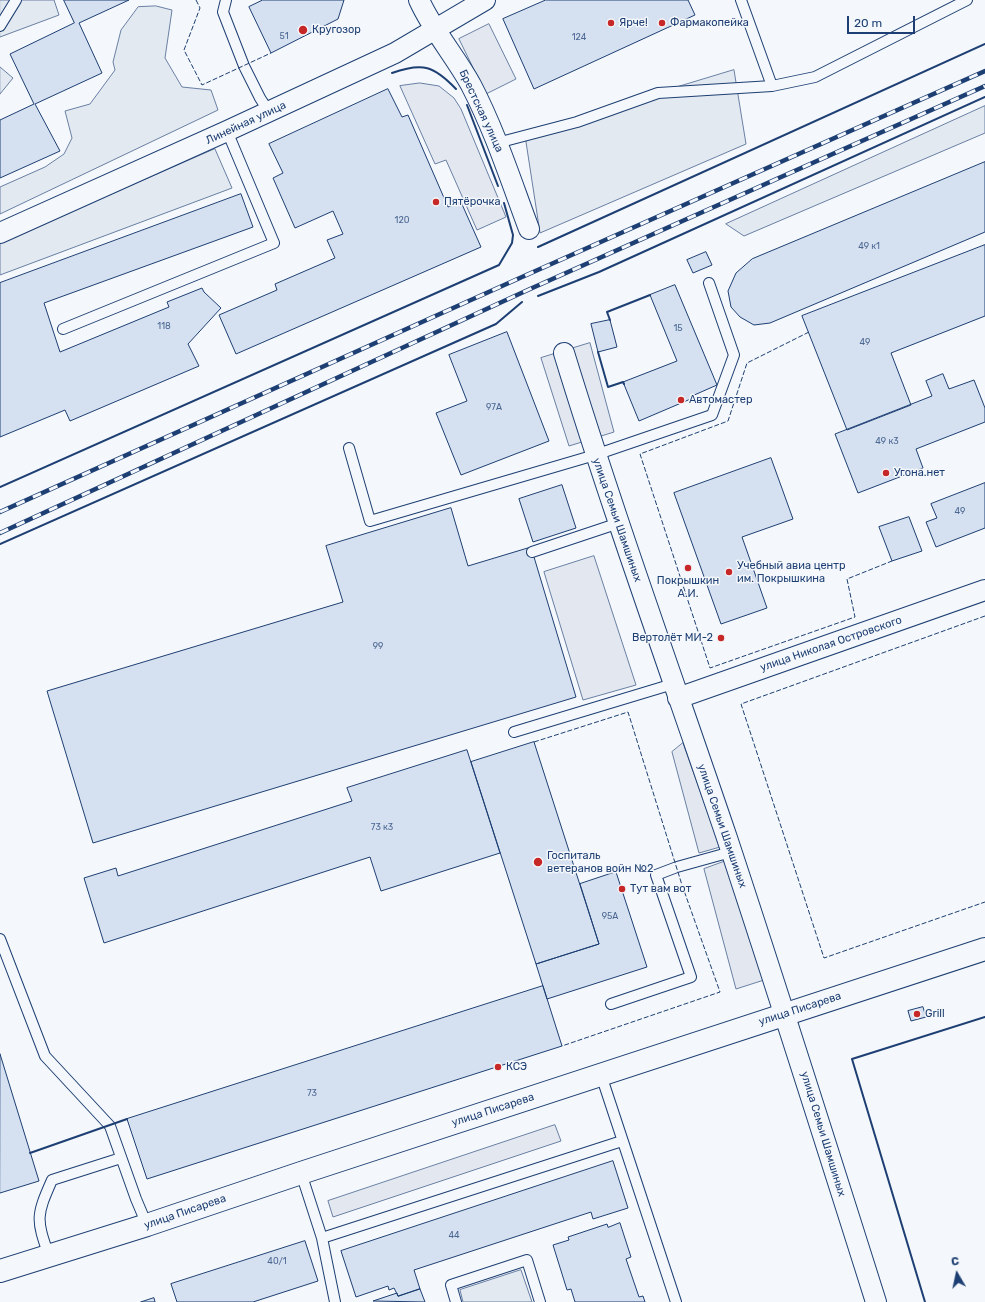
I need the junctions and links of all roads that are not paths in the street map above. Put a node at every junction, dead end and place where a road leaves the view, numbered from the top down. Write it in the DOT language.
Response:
graph roads {
  1 [pos="16,0"];
  2 [pos="226,0"];
  3 [pos="419,0"];
  4 [pos="485,0"];
  5 [pos="741,0"];
  6 [pos="966,0"];
  7 [pos="0,26"];
  8 [pos="434,29"];
  9 [pos="772,86"];
  10 [pos="269,112"];
  11 [pos="227,131"];
  12 [pos="497,144"];
  13 [pos="529,229"];
  14 [pos="0,233"];
  15 [pos="709,283"];
  16 [pos="63,329"];
  17 [pos="564,352"];
  18 [pos="349,448"];
  19 [pos="595,455"];
  20 [pos="619,523"];
  21 [pos="532,552"];
  22 [pos="985,590"];
  23 [pos="675,691"];
  24 [pos="514,732"];
  25 [pos="731,852"];
  26 [pos="0,939"];
  27 [pos="985,949"];
  28 [pos="611,1004"];
  29 [pos="784,1014"];
  30 [pos="601,1075"];
  31 [pos="622,1141"];
  32 [pos="121,1158"];
  33 [pos="301,1173"];
  34 [pos="147,1225"];
  35 [pos="322,1238"];
  36 [pos="49,1256"];
  37 [pos="0,1272"];
  38 [pos="335,1302"];
  39 [pos="456,1302"];
  40 [pos="540,1302"];
  41 [pos="676,1302"];
  42 [pos="876,1302"];
  1 -- 7 [label="lane"];
  2 -- 10 [label="lane"];
  3 -- 8 [label="street, Брестская улица"];
  4 -- 8 [label="street, Линейная улица"];
  5 -- 9 [label="lane"];
  6 -- 9 [label="lane"];
  8 -- 10 [label="street, Линейная улица"];
  8 -- 12 [label="street, Брестская улица"];
  9 -- 12 [label="lane"];
  10 -- 11 [label="street, Линейная улица"];
  11 -- 14 [label="street, Линейная улица"];
  11 -- 16 [label="lane"];
  12 -- 13 [label="street, Брестская улица"];
  15 -- 19 [label="lane"];
  17 -- 19 [label="street, улица Семьи Шамшиных"];
  18 -- 19 [label="lane"];
  19 -- 20 [label="street, улица Семьи Шамшиных"];
  20 -- 21 [label="lane"];
  20 -- 23 [label="street, улица Семьи Шамшиных"];
  22 -- 23 [label="street, улица Николая Островского"];
  23 -- 24 [label="lane"];
  23 -- 25 [label="street, улица Семьи Шамшиных"];
  25 -- 28 [label="lane"];
  25 -- 29 [label="street, улица Семьи Шамшиных"];
  26 -- 32 [label="lane"];
  27 -- 29 [label="main road, улица Писарева"];
  29 -- 30 [label="main road, улица Писарева"];
  29 -- 42 [label="street, улица Семьи Шамшиных"];
  30 -- 31 [label="lane"];
  30 -- 33 [label="main road, улица Писарева"];
  31 -- 35 [label="lane"];
  31 -- 41 [label="lane"];
  32 -- 34 [label="lane"];
  32 -- 36 [label="lane"];
  33 -- 34 [label="main road, улица Писарева"];
  33 -- 35 [label="lane"];
  34 -- 36 [label="main road, улица Писарева"];
  35 -- 38 [label="lane"];
  36 -- 37 [label="main road, улица Писарева"];
  39 -- 40 [label="lane"];
}
